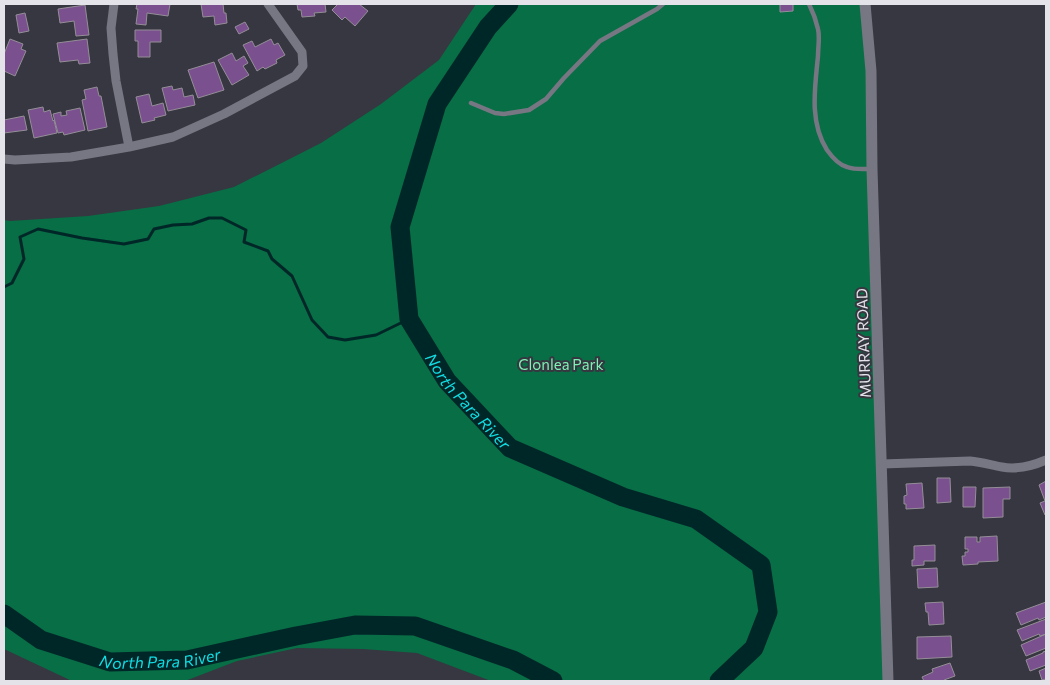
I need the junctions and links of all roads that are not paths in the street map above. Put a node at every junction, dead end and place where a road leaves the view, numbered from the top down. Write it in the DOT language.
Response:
graph roads {
  1 [pos="114,4"];
  2 [pos="268,4"];
  3 [pos="663,4"];
  4 [pos="809,4"];
  5 [pos="865,4"];
  6 [pos="471,104"];
  7 [pos="128,147"];
  8 [pos="4,159"];
  9 [pos="872,169"];
  10 [pos="1046,460"];
  11 [pos="882,464"];
  12 [pos="888,681"];
  1 -- 7 [label="street"];
  2 -- 7 [label="street"];
  3 -- 6 [label="lane"];
  4 -- 9 [label="lane"];
  5 -- 9 [label="street, MURRAY ROAD"];
  7 -- 8 [label="street"];
  9 -- 11 [label="street, MURRAY ROAD"];
  10 -- 11 [label="street"];
  11 -- 12 [label="street, MURRAY ROAD"];
}
